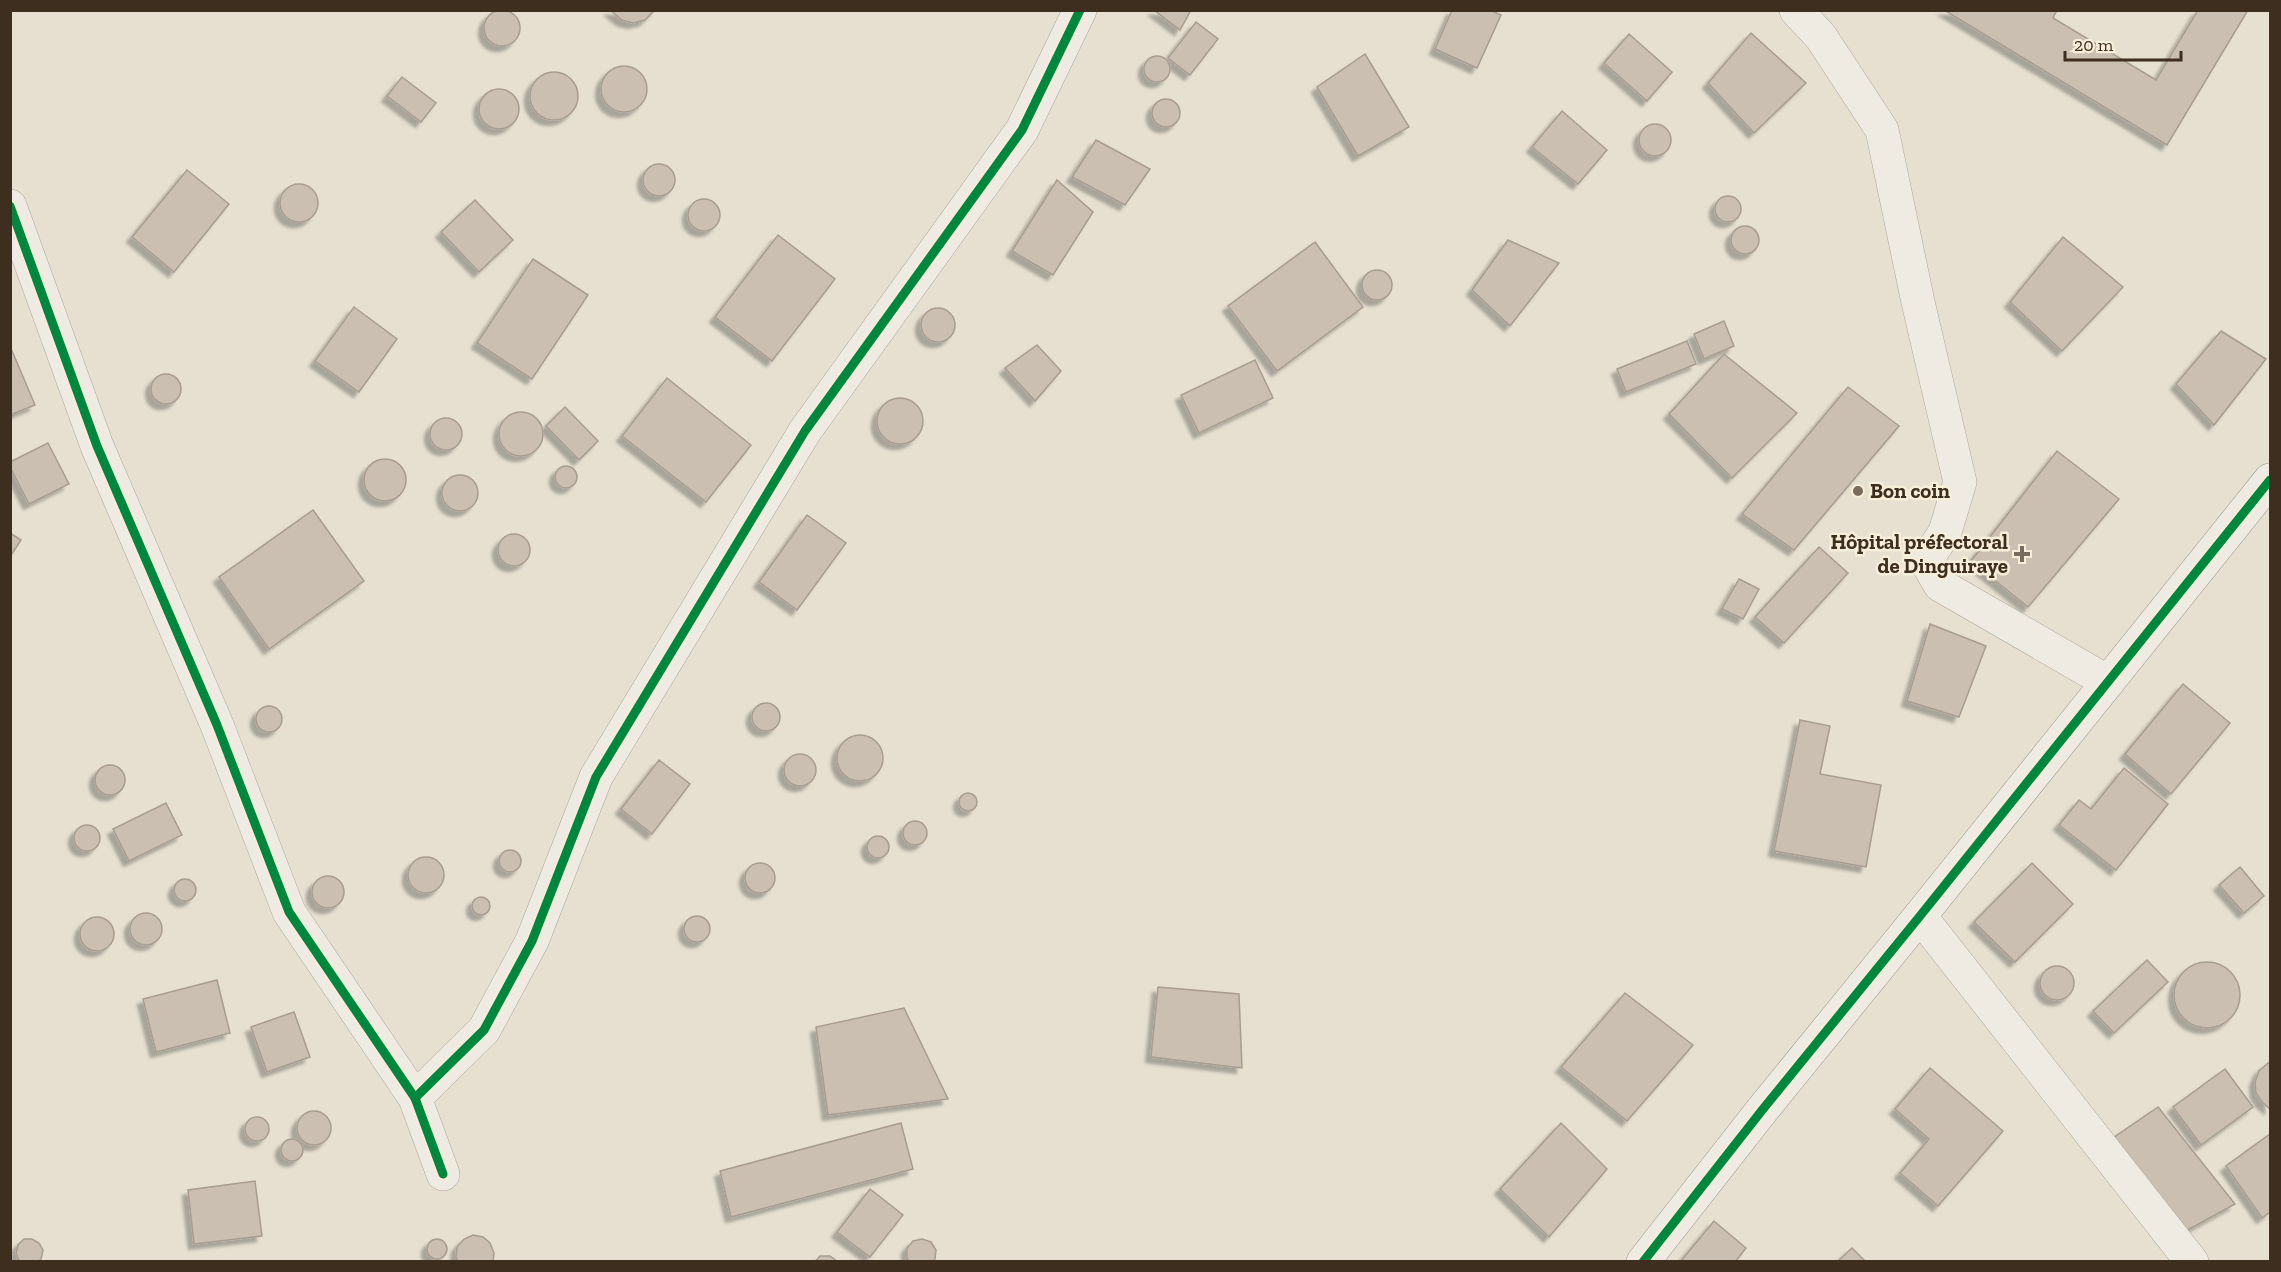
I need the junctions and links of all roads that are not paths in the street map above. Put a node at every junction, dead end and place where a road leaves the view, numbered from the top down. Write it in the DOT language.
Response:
graph roads {
  1 [pos="1080,10"];
  2 [pos="1796,10"];
  3 [pos="10,206"];
  4 [pos="2271,480"];
  5 [pos="2108,682"];
  6 [pos="1920,916"];
  7 [pos="416,1098"];
  8 [pos="443,1174"];
  9 [pos="1643,1262"];
  10 [pos="2192,1262"];
  1 -- 7 [label="street"];
  2 -- 5 [label="street"];
  3 -- 7 [label="street"];
  4 -- 5 [label="street"];
  5 -- 6 [label="street"];
  6 -- 9 [label="street"];
  6 -- 10 [label="street"];
  7 -- 8 [label="street"];
}
